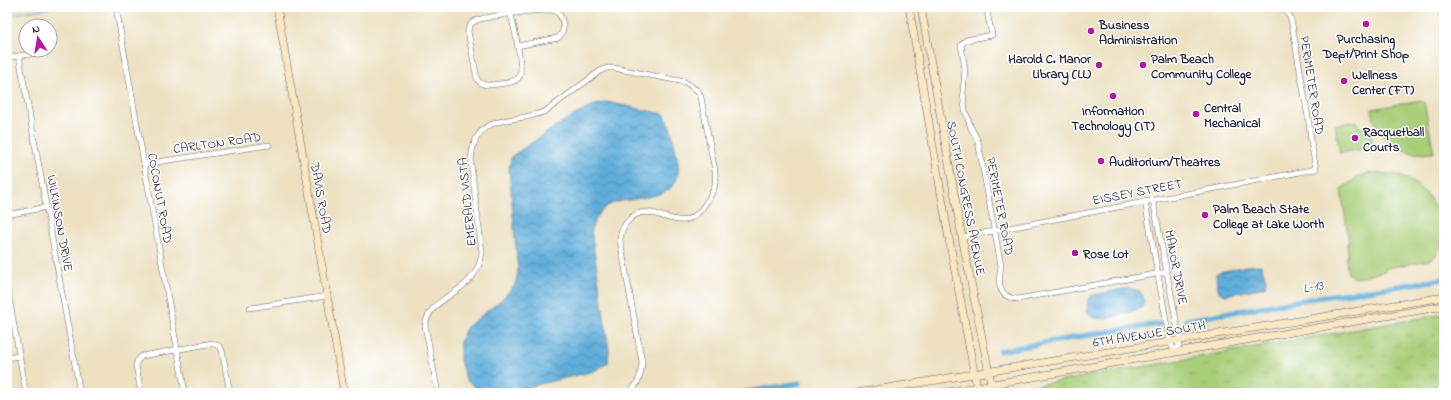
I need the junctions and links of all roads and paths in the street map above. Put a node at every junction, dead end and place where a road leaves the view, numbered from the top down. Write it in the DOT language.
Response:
graph roads {
  1 [pos="116,7"];
  2 [pos="277,7"];
  3 [pos="509,7"];
  4 [pos="909,7"];
  5 [pos="921,7"];
  6 [pos="986,7"];
  7 [pos="1283,7"];
  8 [pos="510,14"];
  9 [pos="517,46"];
  10 [pos="18,56"];
  11 [pos="7,58"];
  12 [pos="19,58"];
  13 [pos="269,145"];
  14 [pos="144,164"];
  15 [pos="1316,169"];
  16 [pos="1153,200"];
  17 [pos="1145,201"];
  18 [pos="47,207"];
  19 [pos="7,215"];
  20 [pos="994,230"];
  21 [pos="962,237"];
  22 [pos="1166,272"];
  23 [pos="1158,274"];
  24 [pos="7,286"];
  25 [pos="327,296"];
  26 [pos="1444,297"];
  27 [pos="1444,306"];
  28 [pos="9,308"];
  29 [pos="250,308"];
  30 [pos="1180,341"];
  31 [pos="1170,342"];
  32 [pos="177,349"];
  33 [pos="1176,352"];
  34 [pos="19,356"];
  35 [pos="7,358"];
  36 [pos="988,372"];
  37 [pos="974,374"];
  38 [pos="1444,384"];
  39 [pos="991,385"];
  40 [pos="977,390"];
  41 [pos="26,393"];
  42 [pos="80,393"];
  43 [pos="141,393"];
  44 [pos="185,393"];
  45 [pos="230,393"];
  46 [pos="344,393"];
  47 [pos="438,393"];
  48 [pos="628,393"];
  49 [pos="858,393"];
  50 [pos="942,393"];
  51 [pos="993,393"];
  52 [pos="1435,393"];
  1 -- 14 [label="street, COCONUT ROAD"];
  2 -- 25 [label="street, DAVIS ROAD"];
  3 -- 8 [label="street"];
  4 -- 37 [label="street, SOUTH CONGRESS AVENUE"];
  5 -- 21 [label="street, SOUTH CONGRESS AVENUE"];
  6 -- 20 [label="street, PERIMETER ROAD"];
  7 -- 15 [label="street, PERIMETER ROAD"];
  8 -- 9 [label="street"];
  8 -- 9 [label="street"];
  8 -- 9 [label="street"];
  10 -- 11 [label="street"];
  12 -- 18 [label="street, WILKINSON DRIVE"];
  13 -- 14 [label="street, CARLTON ROAD"];
  14 -- 32 [label="street, COCONUT ROAD"];
  15 -- 16 [label="street, EISSEY STREET"];
  16 -- 17 [label="street, EISSEY STREET"];
  16 -- 22 [label="street, MANOR DRIVE"];
  17 -- 20 [label="street, EISSEY STREET"];
  17 -- 23 [label="street, MANOR DRIVE"];
  18 -- 19 [label="street"];
  18 -- 42 [label="street, WILKINSON DRIVE"];
  20 -- 21 [label="street, EISSEY STREET"];
  20 -- 23 [label="street, PERIMETER ROAD"];
  21 -- 36 [label="street, SOUTH CONGRESS AVENUE"];
  22 -- 23 [label="street, PERIMETER ROAD"];
  22 -- 30 [label="street, MANOR DRIVE"];
  23 -- 31 [label="street, MANOR DRIVE"];
  24 -- 28 [label="street"];
  25 -- 29 [label="street"];
  25 -- 46 [label="street, DAVIS ROAD"];
  26 -- 30 [label="street, 6TH AVENUE SOUTH"];
  27 -- 33 [label="street, 6TH AVENUE SOUTH"];
  28 -- 34 [label="street"];
  30 -- 31 [label="street, 6TH AVENUE SOUTH"];
  30 -- 33 [label="street"];
  31 -- 33 [label="street, MANOR DRIVE"];
  31 -- 36 [label="street, 6TH AVENUE SOUTH"];
  32 -- 43 [label="street"];
  32 -- 44 [label="street, COCONUT ROAD"];
  32 -- 45 [label="street"];
  33 -- 39 [label="street, 6TH AVENUE SOUTH"];
  34 -- 35 [label="street"];
  34 -- 41 [label="street"];
  36 -- 37 [label="street, 6TH AVENUE SOUTH"];
  36 -- 39 [label="street, SOUTH CONGRESS AVENUE"];
  37 -- 40 [label="street, SOUTH CONGRESS AVENUE"];
  37 -- 49 [label="street, 6TH AVENUE SOUTH"];
  38 -- 52 [label="street"];
  39 -- 40 [label="street, 6TH AVENUE SOUTH"];
  39 -- 51 [label="street, SOUTH CONGRESS AVENUE"];
  40 -- 50 [label="street, 6TH AVENUE SOUTH"];
  47 -- 48 [label="street, EMERALD VISTA"];
}
